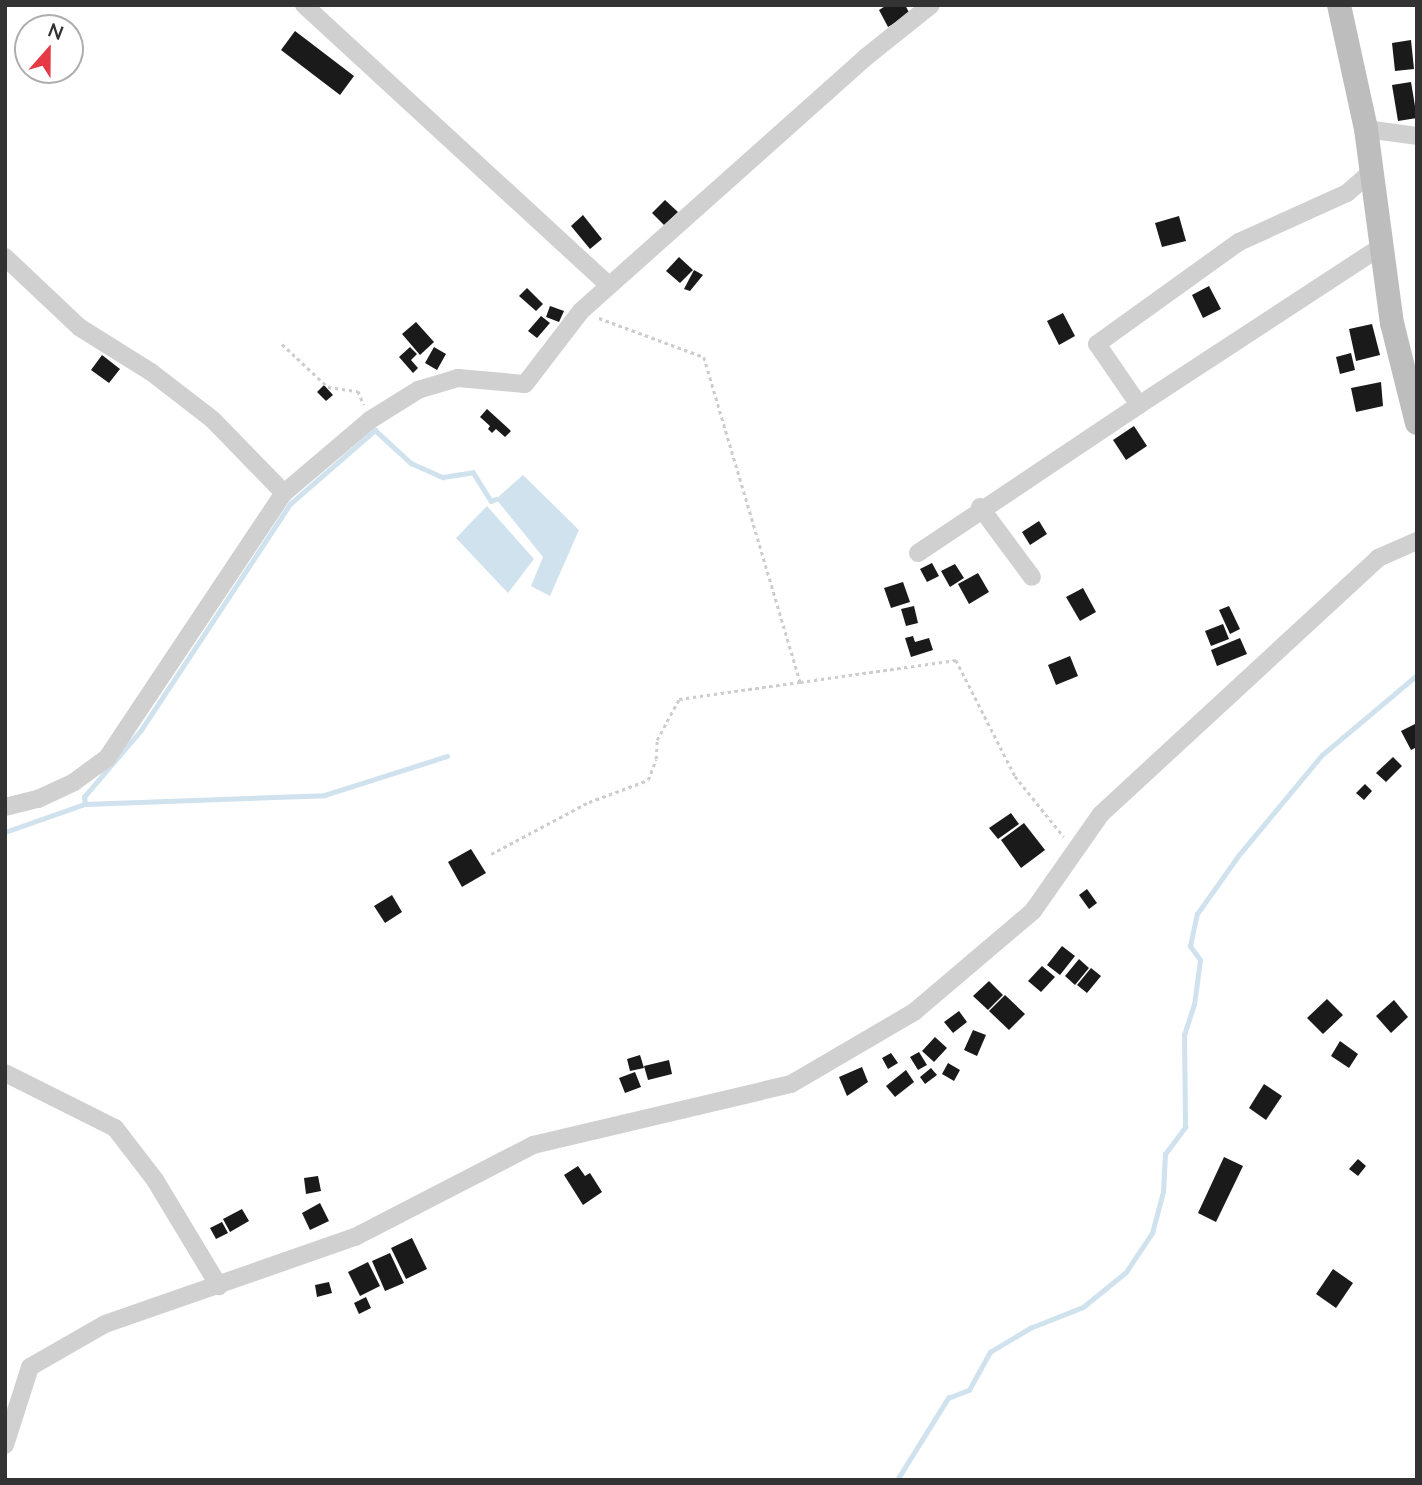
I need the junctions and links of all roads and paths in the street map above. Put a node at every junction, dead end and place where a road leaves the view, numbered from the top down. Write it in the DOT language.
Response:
graph roads {
  1 [pos="303,5"];
  2 [pos="931,5"];
  3 [pos="1339,5"];
  4 [pos="1366,129"];
  5 [pos="1417,136"];
  6 [pos="1371,171"];
  7 [pos="1382,246"];
  8 [pos="5,257"];
  9 [pos="609,285"];
  10 [pos="581,311"];
  11 [pos="282,344"];
  12 [pos="1139,405"];
  13 [pos="370,420"];
  14 [pos="1417,423"];
  15 [pos="284,493"];
  16 [pos="980,508"];
  17 [pos="1417,541"];
  18 [pos="918,553"];
  19 [pos="1032,577"];
  20 [pos="800,682"];
  21 [pos="5,807"];
  22 [pos="1075,851"];
  23 [pos="491,854"];
  24 [pos="5,1073"];
  25 [pos="219,1286"];
  26 [pos="5,1445"];
  1 -- 9 [label="street"];
  2 -- 9 [label="street"];
  3 -- 4 [label="street"];
  4 -- 5 [label="street"];
  4 -- 6 [label="street"];
  6 -- 7 [label="street"];
  6 -- 12 [label="street"];
  7 -- 12 [label="street"];
  7 -- 14 [label="street"];
  8 -- 15 [label="street"];
  9 -- 10 [label="street"];
  10 -- 13 [label="street"];
  10 -- 20 [label="path"];
  11 -- 13 [label="path"];
  12 -- 16 [label="street"];
  13 -- 15 [label="street"];
  15 -- 21 [label="street"];
  16 -- 18 [label="street"];
  16 -- 19 [label="street"];
  17 -- 22 [label="street"];
  20 -- 22 [label="path"];
  20 -- 23 [label="path"];
  22 -- 25 [label="street"];
  24 -- 25 [label="street"];
  25 -- 26 [label="street"];
}
